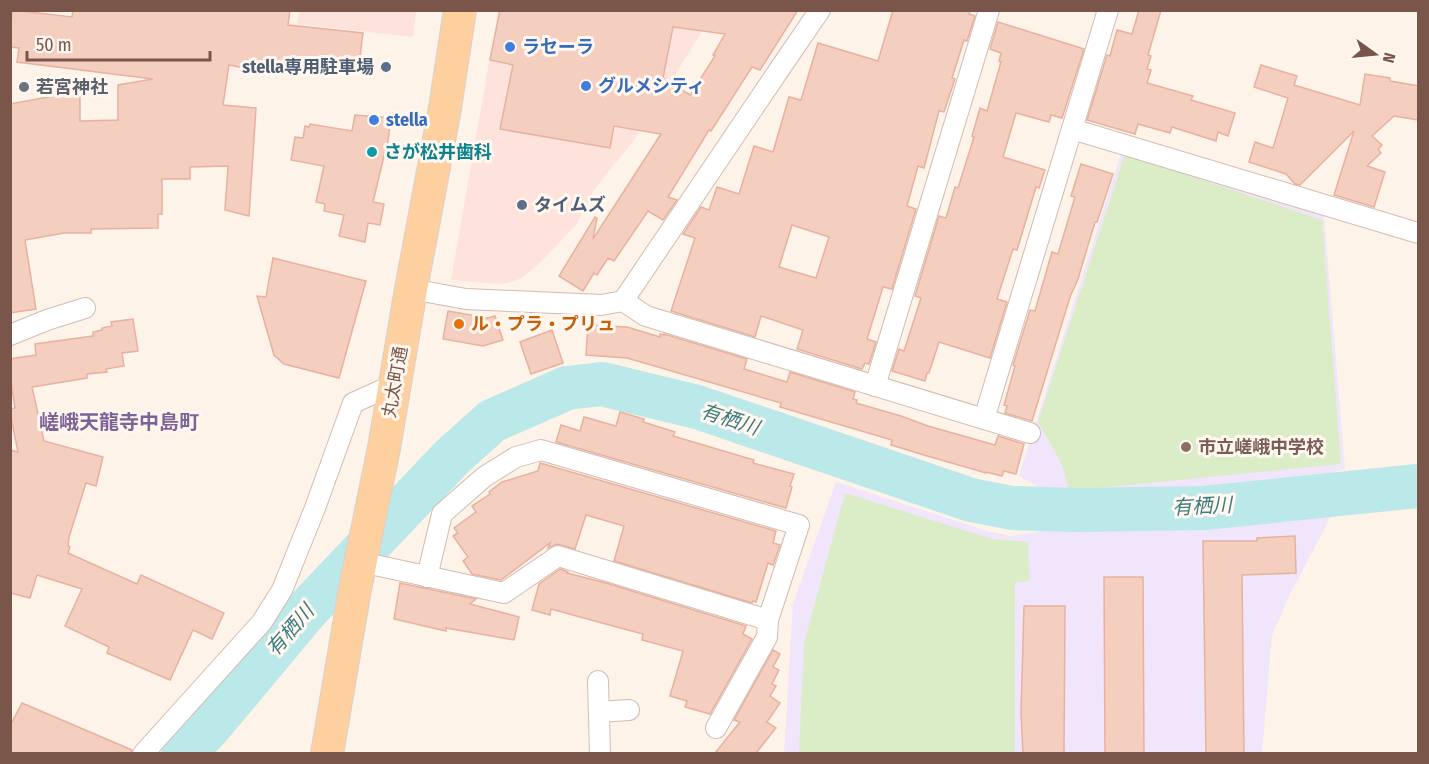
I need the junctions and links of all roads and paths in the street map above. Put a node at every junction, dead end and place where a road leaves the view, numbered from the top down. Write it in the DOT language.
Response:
graph roads {
  1 [pos="460,10"];
  2 [pos="820,10"];
  3 [pos="989,10"];
  4 [pos="1108,10"];
  5 [pos="1072,129"];
  6 [pos="1419,233"];
  7 [pos="411,289"];
  8 [pos="623,301"];
  9 [pos="85,308"];
  10 [pos="10,335"];
  11 [pos="395,384"];
  12 [pos="875,386"];
  13 [pos="984,419"];
  14 [pos="1030,434"];
  15 [pos="365,573"];
  16 [pos="428,577"];
  17 [pos="768,620"];
  18 [pos="598,681"];
  19 [pos="629,710"];
  20 [pos="599,712"];
  21 [pos="716,728"];
  22 [pos="143,753"];
  23 [pos="327,753"];
  24 [pos="600,753"];
  1 -- 7 [label="main road, 丸太町通"];
  2 -- 8 [label="street"];
  3 -- 12 [label="street"];
  4 -- 5 [label="street"];
  5 -- 6 [label="street"];
  5 -- 13 [label="street"];
  7 -- 8 [label="street"];
  7 -- 11 [label="main road, 丸太町通"];
  8 -- 12 [label="street"];
  9 -- 10 [label="street"];
  11 -- 15 [label="main road, 丸太町通"];
  11 -- 22 [label="street"];
  12 -- 13 [label="street"];
  13 -- 14 [label="street"];
  15 -- 16 [label="street"];
  15 -- 23 [label="main road, 丸太町通"];
  16 -- 17 [label="street"];
  16 -- 17 [label="street"];
  17 -- 21 [label="street"];
  18 -- 20 [label="street"];
  19 -- 20 [label="street"];
  20 -- 24 [label="street"];
}
